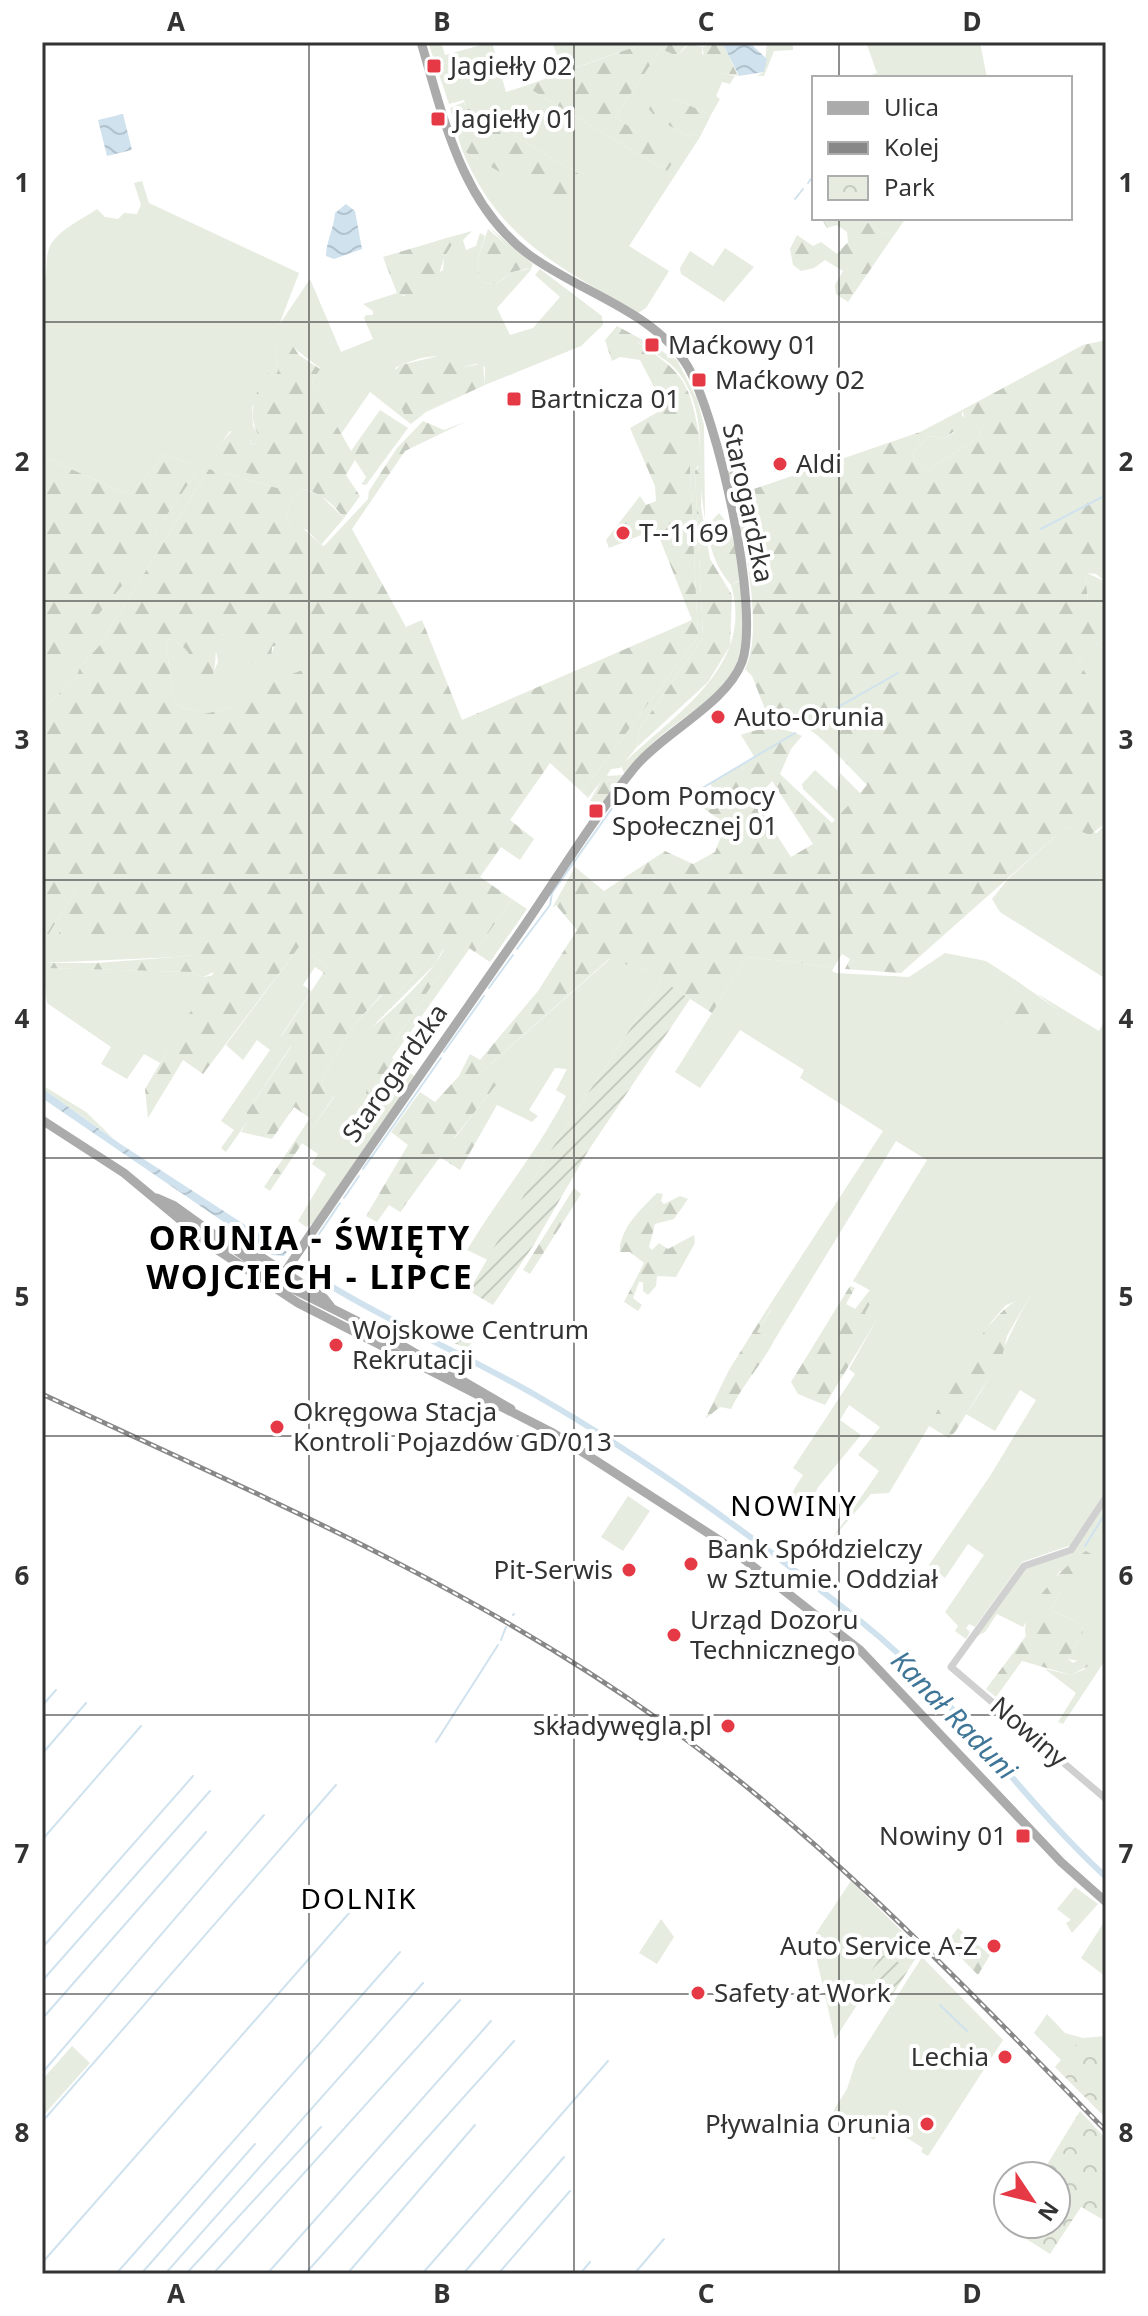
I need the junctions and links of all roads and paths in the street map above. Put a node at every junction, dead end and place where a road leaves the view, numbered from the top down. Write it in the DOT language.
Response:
graph roads {
  1 [pos="421,42"];
  2 [pos="42,1120"];
  3 [pos="156,1198"];
  4 [pos="213,1247"];
  5 [pos="229,1247"];
  6 [pos="285,1272"];
  7 [pos="332,1310"];
  8 [pos="338,1325"];
  9 [pos="517,1413"];
  10 [pos="1106,1497"];
  11 [pos="1106,1799"];
  12 [pos="1106,1902"];
  1 -- 6 [label="main road, Starogardzka"];
  2 -- 3 [label="main road"];
  3 -- 4 [label="main road"];
  3 -- 5 [label="main road"];
  4 -- 5 [label="main road"];
  4 -- 8 [label="main road"];
  5 -- 6 [label="main road"];
  5 -- 7 [label="main road"];
  6 -- 7 [label="main road"];
  7 -- 8 [label="main road"];
  7 -- 9 [label="main road"];
  8 -- 9 [label="main road"];
  9 -- 12 [label="main road"];
  10 -- 11 [label="street, Nowiny"];
}
